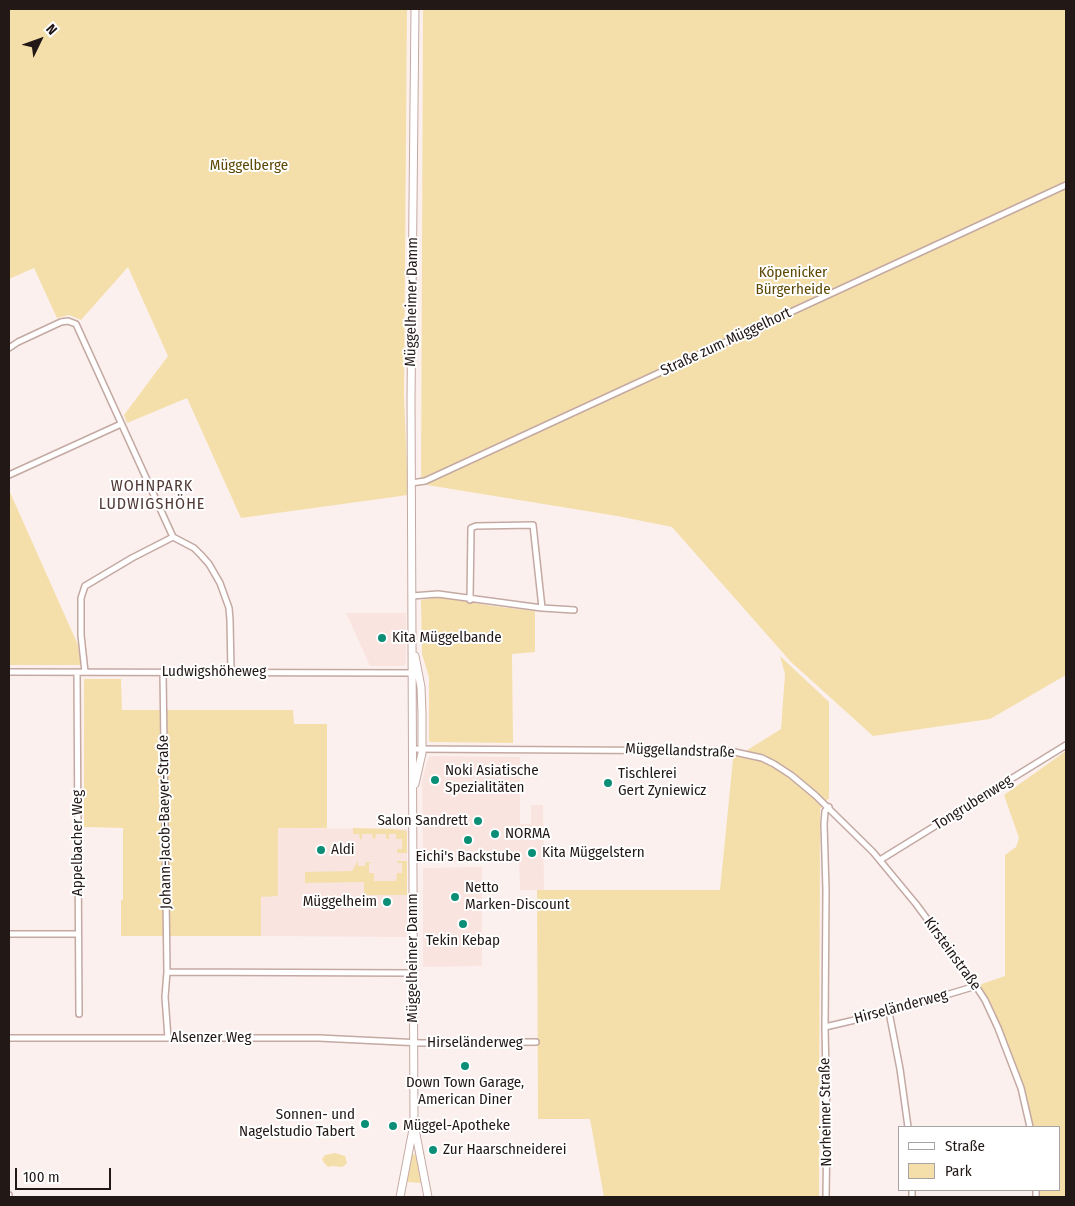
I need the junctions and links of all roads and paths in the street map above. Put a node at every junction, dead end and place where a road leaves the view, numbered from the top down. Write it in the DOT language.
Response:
graph roads {
  1 [pos="415,9"];
  2 [pos="1066,185"];
  3 [pos="9,348"];
  4 [pos="121,424"];
  5 [pos="9,475"];
  6 [pos="411,483"];
  7 [pos="173,537"];
  8 [pos="412,596"];
  9 [pos="470,600"];
  10 [pos="542,608"];
  11 [pos="574,610"];
  12 [pos="9,672"];
  13 [pos="77,672"];
  14 [pos="84,672"];
  15 [pos="163,672"];
  16 [pos="232,672"];
  17 [pos="416,673"];
  18 [pos="1066,745"];
  19 [pos="412,749"];
  20 [pos="421,749"];
  21 [pos="413,792"];
  22 [pos="829,807"];
  23 [pos="880,860"];
  24 [pos="9,934"];
  25 [pos="78,934"];
  26 [pos="167,972"];
  27 [pos="414,973"];
  28 [pos="976,986"];
  29 [pos="889,1012"];
  30 [pos="79,1014"];
  31 [pos="825,1027"];
  32 [pos="9,1038"];
  33 [pos="168,1038"];
  34 [pos="414,1042"];
  35 [pos="536,1042"];
  36 [pos="414,1124"];
  37 [pos="908,1126"];
  38 [pos="1030,1126"];
  39 [pos="400,1197"];
  40 [pos="428,1197"];
  41 [pos="826,1197"];
  1 -- 6 [label="main road, Müggelheimer Damm"];
  2 -- 6 [label="street, Straße zum Müggelhort"];
  3 -- 4 [label="street"];
  4 -- 5 [label="street"];
  4 -- 7 [label="street"];
  6 -- 8 [label="main road, Müggelheimer Damm"];
  7 -- 14 [label="street"];
  7 -- 16 [label="street"];
  8 -- 9 [label="street"];
  8 -- 17 [label="main road, Müggelheimer Damm"];
  9 -- 10 [label="street"];
  9 -- 10 [label="street"];
  10 -- 11 [label="street"];
  12 -- 13 [label="street, Ludwigshöheweg"];
  13 -- 14 [label="street, Ludwigshöheweg"];
  13 -- 25 [label="street, Appelbacher Weg"];
  14 -- 15 [label="street, Ludwigshöheweg"];
  15 -- 16 [label="street, Ludwigshöheweg"];
  15 -- 26 [label="street, Johann-Jacob-Baeyer-Straße"];
  16 -- 17 [label="street, Ludwigshöheweg"];
  17 -- 19 [label="main road, Müggelheimer Damm"];
  17 -- 20 [label="main road, Müggelheimer Damm"];
  18 -- 23 [label="street, Tongrubenweg"];
  19 -- 20 [label="street, Müggellandstraße"];
  19 -- 21 [label="main road, Müggelheimer Damm"];
  20 -- 21 [label="main road, Müggelheimer Damm"];
  20 -- 22 [label="street, Müggellandstraße"];
  21 -- 27 [label="main road, Müggelheimer Damm"];
  22 -- 23 [label="street, Kirsteinstraße"];
  22 -- 31 [label="street"];
  23 -- 28 [label="street, Kirsteinstraße"];
  24 -- 25 [label="street"];
  25 -- 30 [label="street, Appelbacher Weg"];
  26 -- 27 [label="street"];
  26 -- 33 [label="street, Johann-Jacob-Baeyer-Straße"];
  27 -- 34 [label="main road, Müggelheimer Damm"];
  28 -- 29 [label="street, Hirseländerweg"];
  28 -- 38 [label="street, Kirsteinstraße"];
  29 -- 31 [label="street, Hirseländerweg"];
  29 -- 37 [label="street"];
  31 -- 41 [label="street, Norheimer Straße"];
  32 -- 33 [label="street, Alsenzer Weg"];
  33 -- 34 [label="street, Alsenzer Weg"];
  34 -- 35 [label="street, Hirseländerweg"];
  34 -- 36 [label="main road, Müggelheimer Damm"];
  36 -- 39 [label="main road"];
  36 -- 40 [label="main road"];
}
